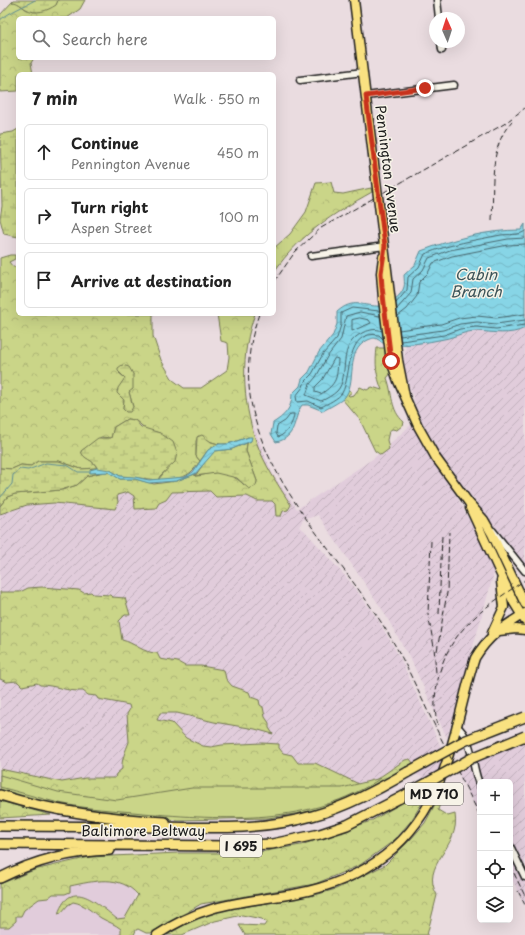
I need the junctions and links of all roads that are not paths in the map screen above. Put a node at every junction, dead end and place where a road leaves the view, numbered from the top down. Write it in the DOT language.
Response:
graph roads {
  1 [pos="354,0"];
  2 [pos="437,0"];
  3 [pos="438,12"];
  4 [pos="363,72"];
  5 [pos="300,80"];
  6 [pos="454,84"];
  7 [pos="366,96"];
  8 [pos="385,246"];
  9 [pos="312,256"];
  10 [pos="469,504"];
  11 [pos="484,520"];
  12 [pos="498,567"];
  13 [pos="525,572"];
  14 [pos="525,604"];
  15 [pos="524,617"];
  16 [pos="525,630"];
  17 [pos="496,631"];
  18 [pos="489,638"];
  19 [pos="525,717"];
  20 [pos="456,726"];
  21 [pos="525,736"];
  22 [pos="477,779"];
  23 [pos="0,795"];
  24 [pos="268,825"];
  25 [pos="0,826"];
  26 [pos="0,844"];
  27 [pos="272,844"];
  28 [pos="512,851"];
  29 [pos="525,877"];
  30 [pos="0,878"];
  31 [pos="157,935"];
  1 -- 4 [label="main road, Pennington Avenue"];
  2 -- 3 [label="street"];
  4 -- 5 [label="street"];
  4 -- 7 [label="main road, Pennington Avenue"];
  6 -- 7 [label="street"];
  7 -- 8 [label="main road, Pennington Avenue"];
  8 -- 9 [label="street"];
  8 -- 10 [label="main road, Pennington Avenue"];
  10 -- 11 [label="main road, Pennington Avenue"];
  10 -- 12 [label="main road, Pennington Avenue"];
  11 -- 13 [label="street"];
  11 -- 14 [label="main road, Pennington Avenue"];
  12 -- 15 [label="main road, Pennington Avenue"];
  12 -- 18 [label="main road"];
  15 -- 17 [label="main road, MD 710"];
  16 -- 17 [label="main road"];
  17 -- 18 [label="main road, MD 710"];
  18 -- 20 [label="main road, MD 710"];
  19 -- 24 [label="highway, Baltimore Beltway / I 695, bridge"];
  20 -- 22 [label="street"];
  20 -- 31 [label="main road, MD 710"];
  21 -- 27 [label="highway, Baltimore Beltway / I 695, bridge"];
  23 -- 24 [label="highway"];
  24 -- 25 [label="highway, Baltimore Beltway / I 695"];
  26 -- 27 [label="highway, Baltimore Beltway / I 695"];
  27 -- 30 [label="highway"];
  28 -- 29 [label="street"];
}
